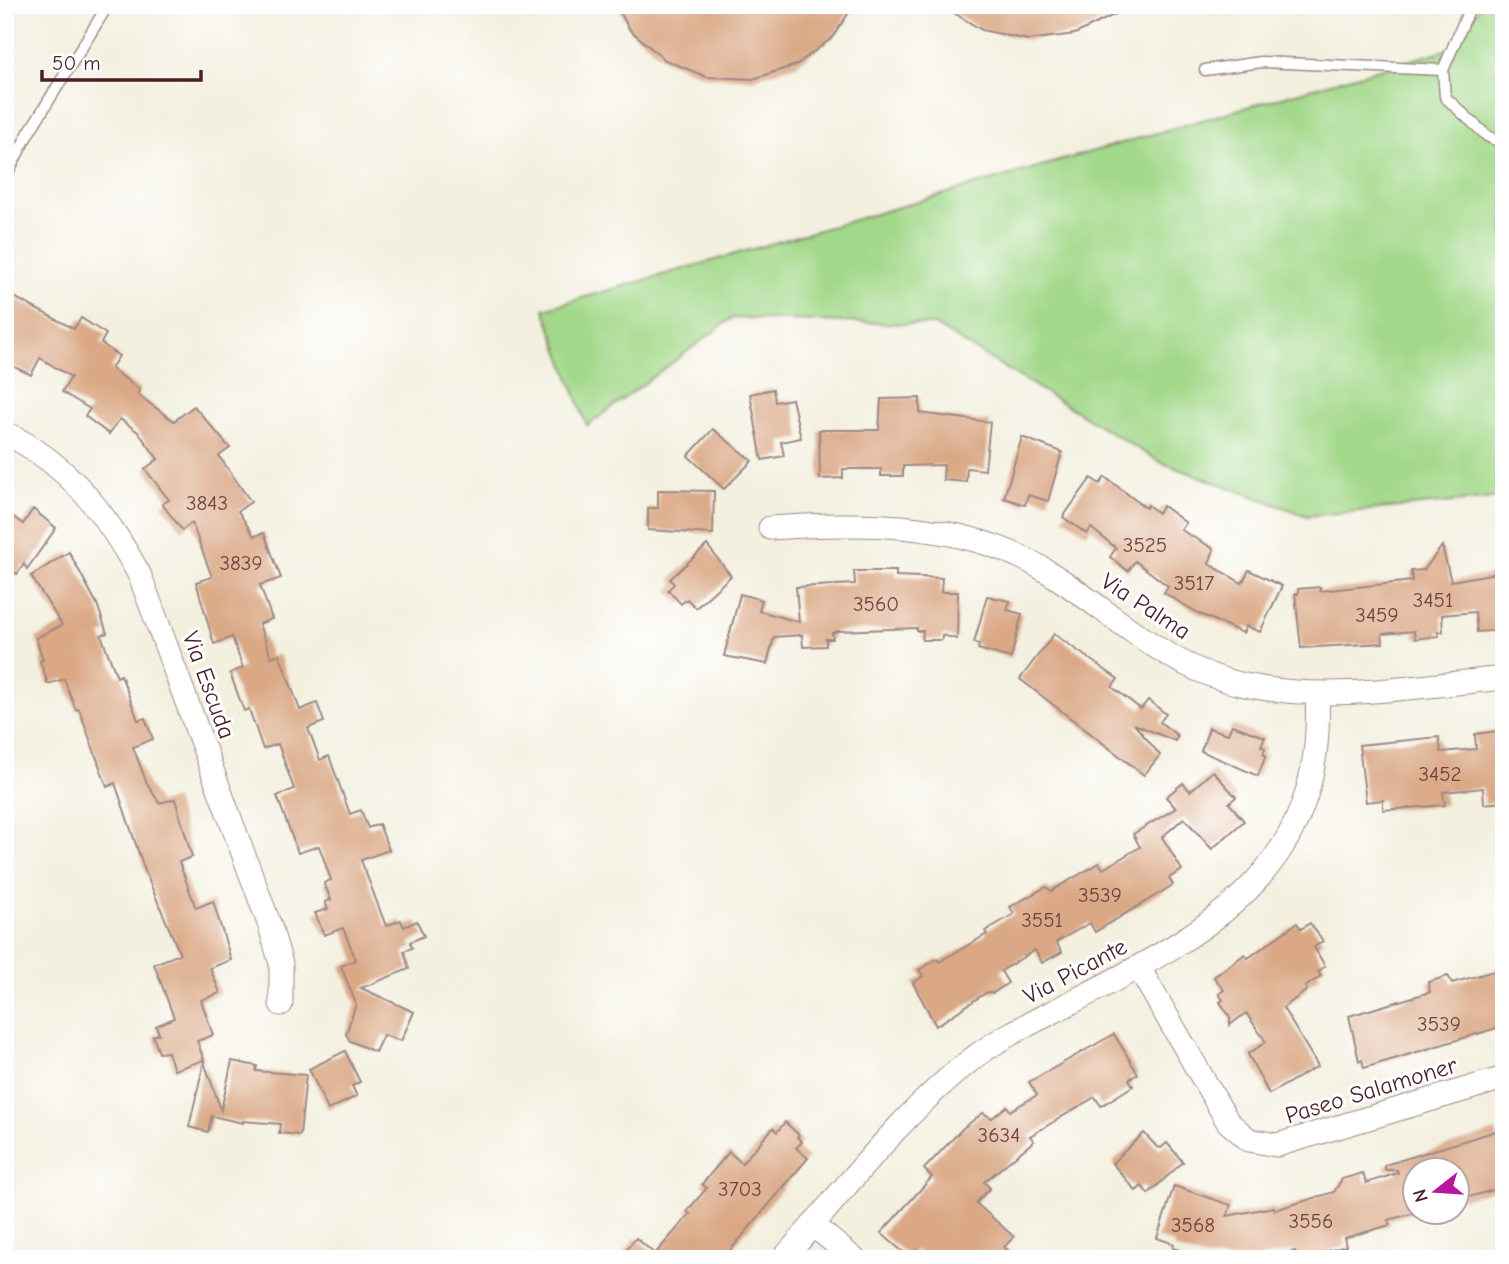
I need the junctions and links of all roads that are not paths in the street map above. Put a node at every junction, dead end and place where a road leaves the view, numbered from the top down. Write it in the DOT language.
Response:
graph roads {
  1 [pos="108,5"];
  2 [pos="1471,5"];
  3 [pos="1205,70"];
  4 [pos="1443,70"];
  5 [pos="1504,144"];
  6 [pos="5,178"];
  7 [pos="5,433"];
  8 [pos="770,528"];
  9 [pos="1504,678"];
  10 [pos="1317,695"];
  11 [pos="1139,968"];
  12 [pos="281,1004"];
  13 [pos="1504,1078"];
  14 [pos="813,1225"];
  15 [pos="783,1259"];
  16 [pos="854,1259"];
  1 -- 6 [label="lane"];
  2 -- 4 [label="lane"];
  3 -- 4 [label="lane"];
  4 -- 5 [label="lane"];
  7 -- 12 [label="street, Via Escuda"];
  8 -- 10 [label="street, Via Palma"];
  9 -- 10 [label="street, Via Palma"];
  10 -- 11 [label="street, Via Picante"];
  11 -- 13 [label="street, Paseo Salamoner"];
  11 -- 14 [label="street, Via Picante"];
  14 -- 15 [label="street, Via Picante"];
  14 -- 16 [label="street"];
}
